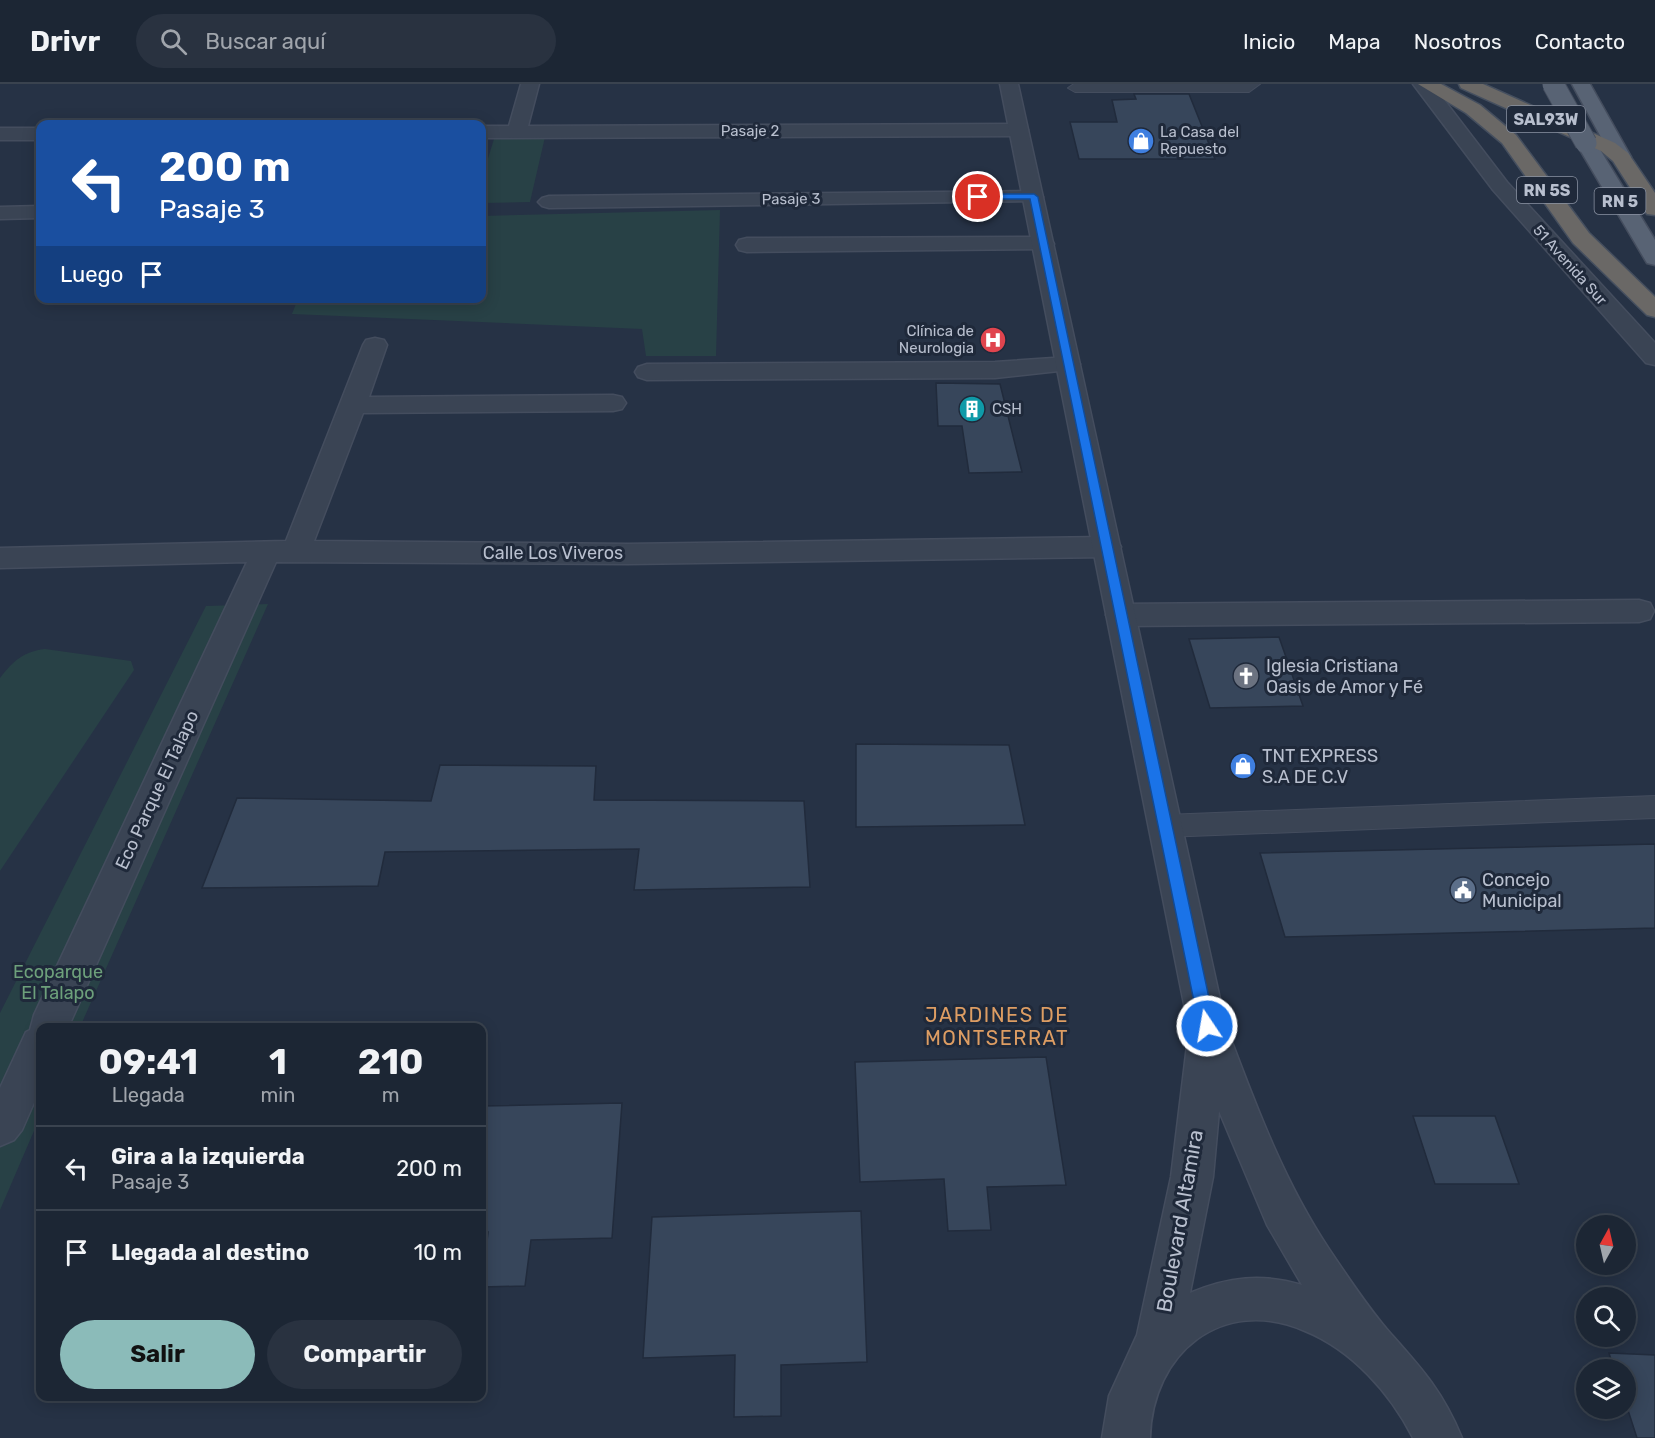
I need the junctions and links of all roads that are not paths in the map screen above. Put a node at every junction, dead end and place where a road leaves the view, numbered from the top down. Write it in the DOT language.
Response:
graph roads {
  1 [pos="530,84"];
  2 [pos="1253,84"];
  3 [pos="1422,84"];
  4 [pos="1427,84"];
  5 [pos="1468,84"];
  6 [pos="1553,84"];
  7 [pos="1581,84"];
  8 [pos="1014,87"];
  9 [pos="1075,88"];
  10 [pos="1018,130"];
  11 [pos="486,132"];
  12 [pos="517,132"];
  13 [pos="0,134"];
  14 [pos="36,134"];
  15 [pos="1621,157"];
  16 [pos="1034,197"];
  17 [pos="549,202"];
  18 [pos="1655,209"];
  19 [pos="36,212"];
  20 [pos="0,213"];
  21 [pos="1043,244"];
  22 [pos="747,245"];
  23 [pos="1655,258"];
  24 [pos="1655,310"];
  25 [pos="375,345"];
  26 [pos="1655,358"];
  27 [pos="1068,364"];
  28 [pos="647,372"];
  29 [pos="613,403"];
  30 [pos="353,405"];
  31 [pos="1107,547"];
  32 [pos="281,552"];
  33 [pos="0,558"];
  34 [pos="1639,611"];
  35 [pos="1121,615"];
  36 [pos="1655,807"];
  37 [pos="1165,826"];
  38 [pos="50,1023"];
  39 [pos="1207,1026"];
  40 [pos="36,1054"];
  41 [pos="0,1126"];
  42 [pos="1158,1343"];
  43 [pos="1373,1348"];
  44 [pos="1406,1383"];
  45 [pos="1123,1434"];
  46 [pos="1438,1438"];
  47 [pos="1453,1438"];
  1 -- 12 [label="street"];
  2 -- 9 [label="lane"];
  3 -- 26 [label="street, 51 Avenida Sur"];
  4 -- 24 [label="highway, RN 5S"];
  5 -- 15 [label="highway, SAL93W"];
  6 -- 23 [label="main road, RN 5, bridge"];
  7 -- 15 [label="main road, RN 5"];
  8 -- 10 [label="street, Boulevard Altamira"];
  10 -- 12 [label="street, Pasaje 2"];
  10 -- 16 [label="street, Boulevard Altamira"];
  11 -- 12 [label="street, Pasaje 2"];
  13 -- 14 [label="street"];
  15 -- 18 [label="highway, RN 5"];
  16 -- 17 [label="street, Pasaje 3"];
  16 -- 21 [label="street, Boulevard Altamira"];
  19 -- 20 [label="street"];
  21 -- 22 [label="street"];
  21 -- 27 [label="street, Boulevard Altamira"];
  25 -- 30 [label="street, Eco Parque El Talapo"];
  27 -- 28 [label="street"];
  27 -- 31 [label="street, Boulevard Altamira"];
  29 -- 30 [label="street"];
  30 -- 32 [label="street, Eco Parque El Talapo"];
  31 -- 32 [label="street, Calle Los Viveros"];
  31 -- 35 [label="street, Boulevard Altamira"];
  32 -- 33 [label="street, Calle Los Viveros"];
  32 -- 38 [label="street, Eco Parque El Talapo"];
  34 -- 35 [label="street"];
  35 -- 37 [label="street, Boulevard Altamira"];
  36 -- 37 [label="lane"];
  37 -- 39 [label="street, Boulevard Altamira"];
  39 -- 42 [label="street, Boulevard Altamira"];
  39 -- 43 [label="street, Boulevard Altamira"];
  40 -- 41 [label="street"];
  42 -- 43 [label="street"];
  42 -- 45 [label="street"];
  43 -- 44 [label="street"];
  44 -- 46 [label="street"];
  44 -- 47 [label="street"];
}
